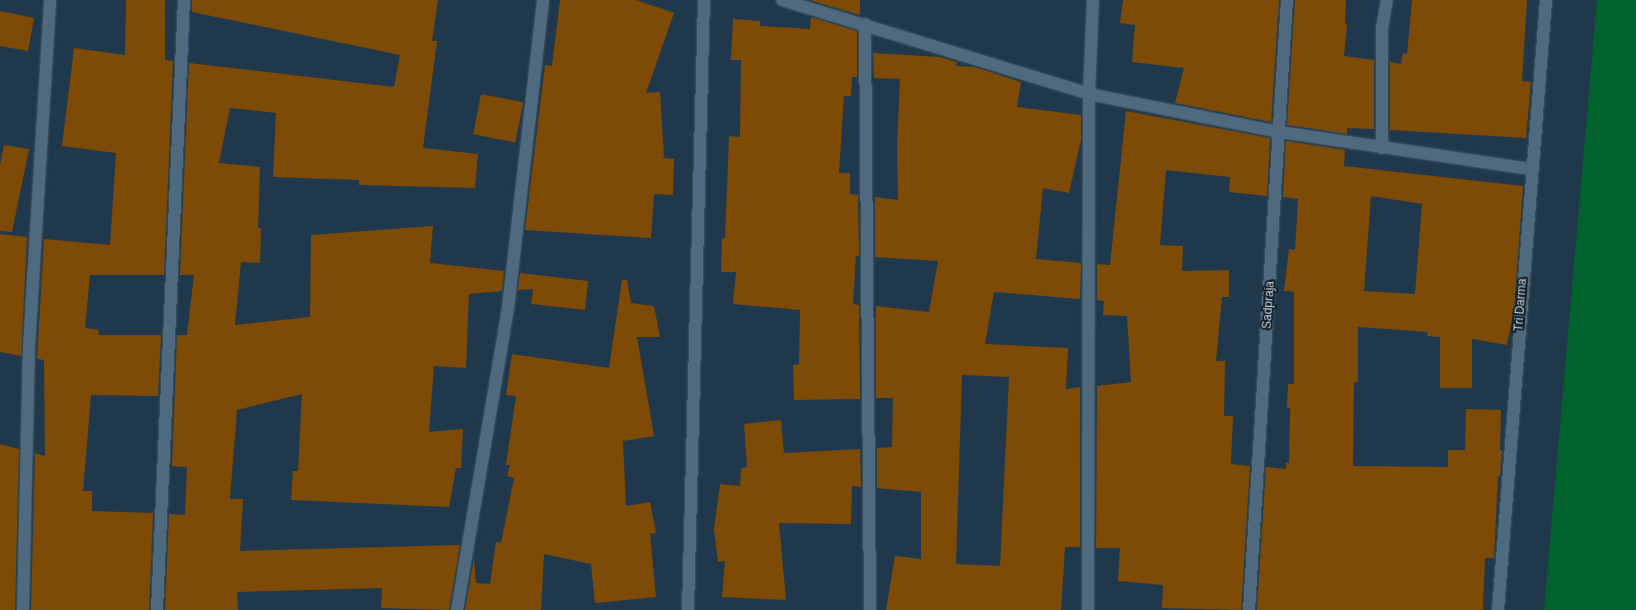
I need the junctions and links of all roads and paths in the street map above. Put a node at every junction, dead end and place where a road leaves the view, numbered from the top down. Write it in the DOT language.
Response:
graph roads {
  1 [pos="50,0"];
  2 [pos="184,0"];
  3 [pos="542,0"];
  4 [pos="704,0"];
  5 [pos="782,0"];
  6 [pos="1093,0"];
  7 [pos="1288,0"];
  8 [pos="1387,0"];
  9 [pos="1546,0"];
  10 [pos="865,24"];
  11 [pos="1089,94"];
  12 [pos="1280,132"];
  13 [pos="1382,148"];
  14 [pos="1531,169"];
  15 [pos="23,610"];
  16 [pos="157,610"];
  17 [pos="457,610"];
  18 [pos="688,610"];
  19 [pos="870,610"];
  20 [pos="1088,610"];
  21 [pos="1249,610"];
  22 [pos="1498,610"];
  1 -- 15 [label="street"];
  2 -- 16 [label="street"];
  3 -- 17 [label="street"];
  4 -- 18 [label="street"];
  5 -- 10 [label="street"];
  6 -- 11 [label="street"];
  7 -- 12 [label="street, Sadpraja"];
  8 -- 13 [label="street"];
  9 -- 14 [label="street, Tri Darma"];
  10 -- 11 [label="street"];
  10 -- 19 [label="street"];
  11 -- 12 [label="street"];
  11 -- 20 [label="street"];
  12 -- 13 [label="street"];
  12 -- 21 [label="street, Sadpraja"];
  13 -- 14 [label="street"];
  14 -- 22 [label="street, Tri Darma"];
}
